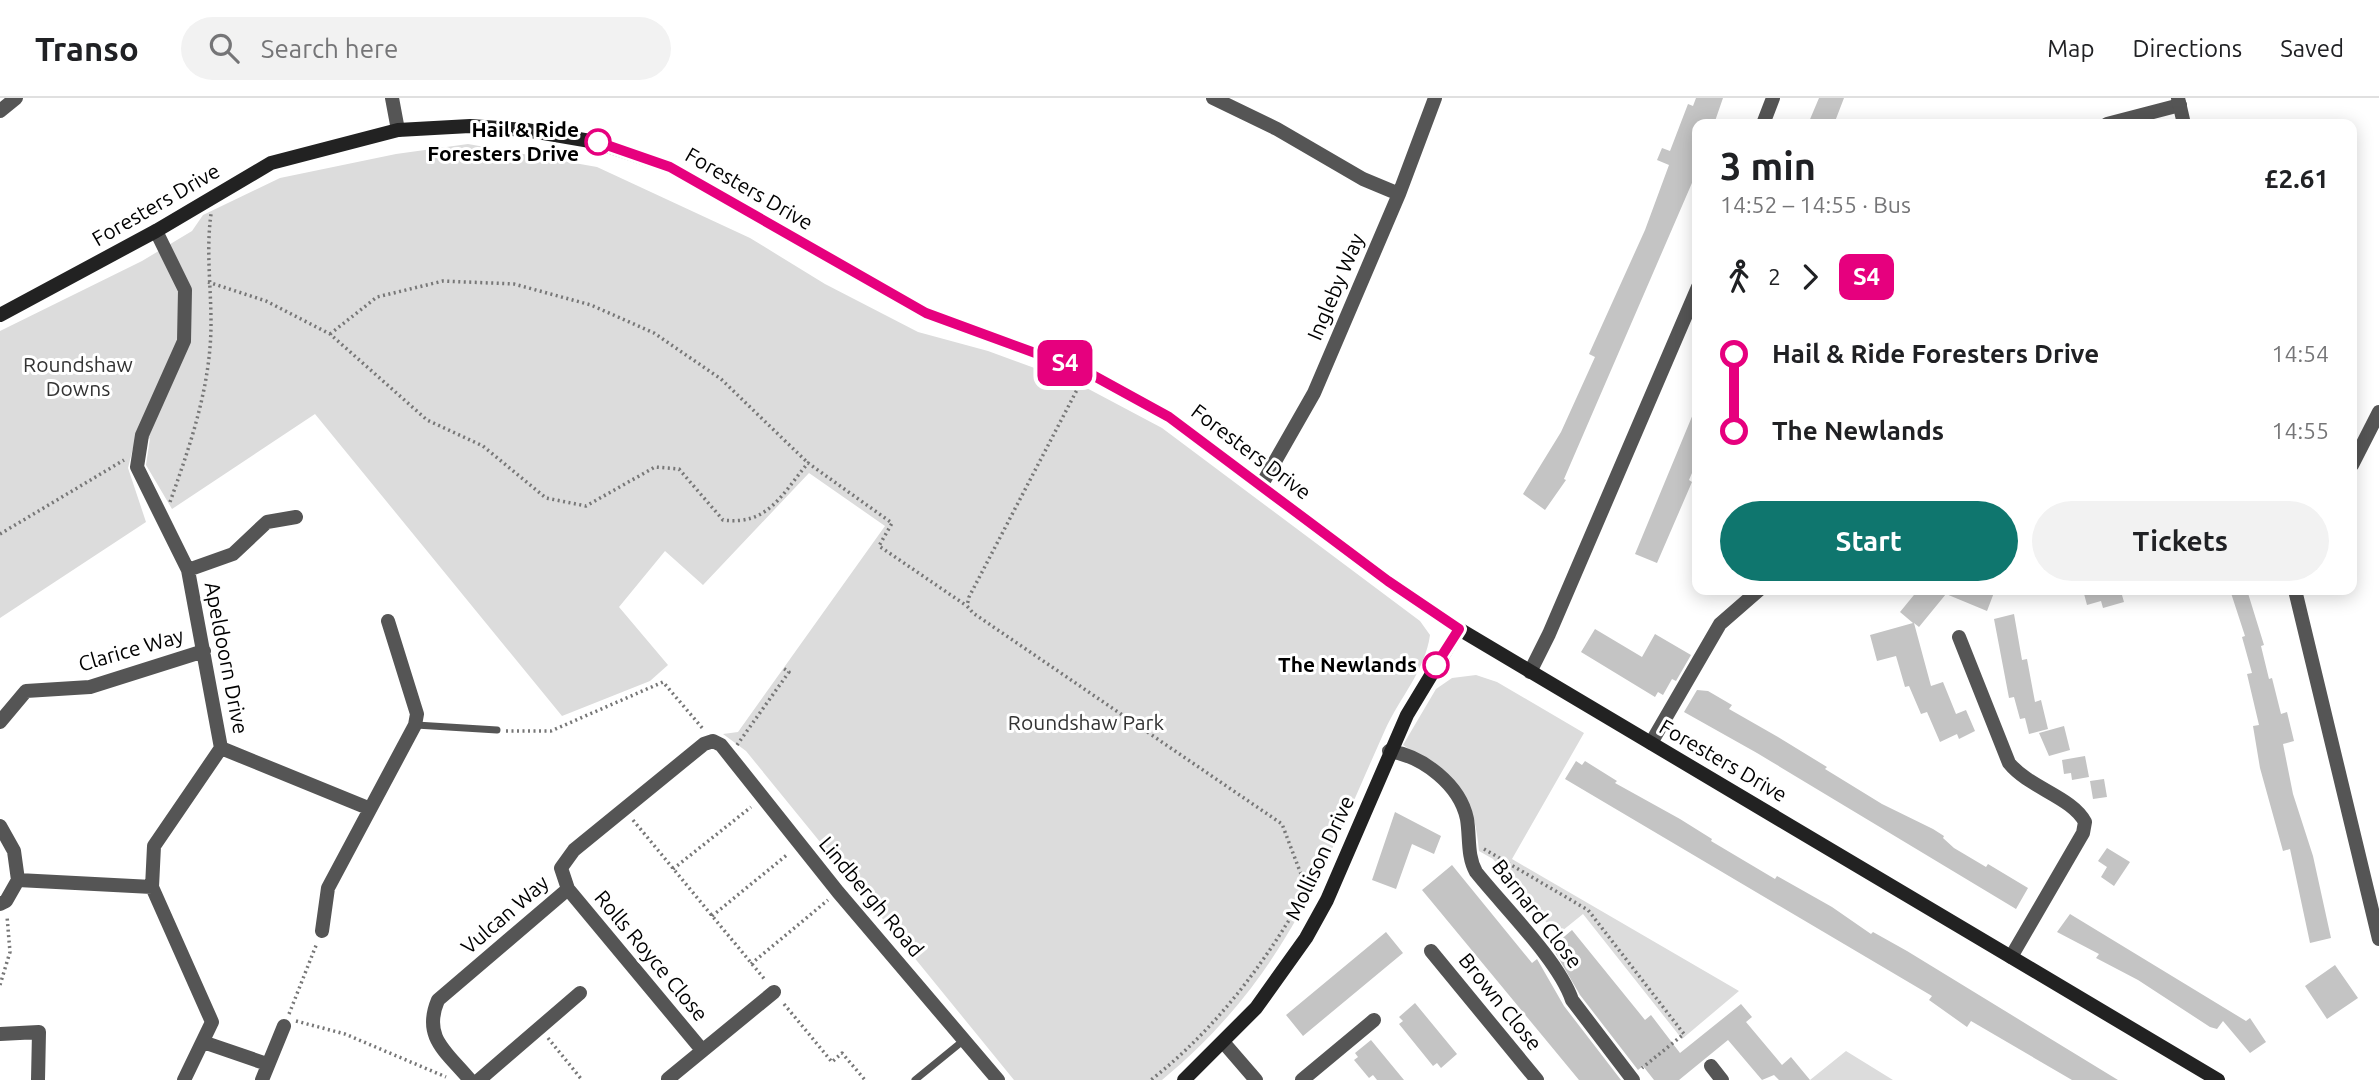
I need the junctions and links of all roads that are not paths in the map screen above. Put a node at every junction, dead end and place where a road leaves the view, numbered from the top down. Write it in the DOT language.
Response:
graph roads {
  1 [pos="16,98"];
  2 [pos="392,98"];
  3 [pos="1213,98"];
  4 [pos="1435,98"];
  5 [pos="1773,98"];
  6 [pos="2179,102"];
  7 [pos="0,111"];
  8 [pos="1765,119"];
  9 [pos="2123,119"];
  10 [pos="398,130"];
  11 [pos="1399,194"];
  12 [pos="156,231"];
  13 [pos="1692,301"];
  14 [pos="3,310"];
  15 [pos="2379,412"];
  16 [pos="2357,455"];
  17 [pos="1261,486"];
  18 [pos="296,517"];
  19 [pos="188,570"];
  20 [pos="1753,595"];
  21 [pos="2296,595"];
  22 [pos="388,621"];
  23 [pos="1459,629"];
  24 [pos="1959,637"];
  25 [pos="204,651"];
  26 [pos="1530,672"];
  27 [pos="0,722"];
  28 [pos="415,725"];
  29 [pos="497,730"];
  30 [pos="713,741"];
  31 [pos="1651,743"];
  32 [pos="221,748"];
  33 [pos="1389,751"];
  34 [pos="368,808"];
  35 [pos="0,827"];
  36 [pos="18,880"];
  37 [pos="152,887"];
  38 [pos="568,888"];
  39 [pos="3,902"];
  40 [pos="322,931"];
  41 [pos="2379,939"];
  42 [pos="1431,951"];
  43 [pos="2011,957"];
  44 [pos="580,992"];
  45 [pos="774,992"];
  46 [pos="1374,1020"];
  47 [pos="284,1026"];
  48 [pos="0,1034"];
  49 [pos="964,1039"];
  50 [pos="203,1042"];
  51 [pos="1224,1043"];
  52 [pos="702,1051"];
  53 [pos="267,1064"];
  54 [pos="1711,1066"];
  55 [pos="1633,1078"];
  56 [pos="668,1079"];
  57 [pos="38,1080"];
  58 [pos="184,1080"];
  59 [pos="262,1080"];
  60 [pos="470,1080"];
  61 [pos="479,1080"];
  62 [pos="915,1080"];
  63 [pos="998,1080"];
  64 [pos="1184,1080"];
  65 [pos="1256,1080"];
  66 [pos="1302,1080"];
  67 [pos="1537,1080"];
  68 [pos="1722,1080"];
  69 [pos="2218,1080"];
  1 -- 7 [label="street"];
  2 -- 10 [label="street"];
  3 -- 11 [label="street"];
  4 -- 11 [label="street, Ingleby Way"];
  5 -- 8 [label="street"];
  6 -- 9 [label="street"];
  10 -- 12 [label="main road, Foresters Drive"];
  10 -- 17 [label="main road, Foresters Drive"];
  11 -- 17 [label="street, Ingleby Way"];
  12 -- 14 [label="main road, Foresters Drive"];
  12 -- 19 [label="street, Apeldoorn Drive"];
  13 -- 26 [label="street"];
  15 -- 16 [label="street"];
  17 -- 23 [label="main road, Foresters Drive"];
  18 -- 19 [label="street"];
  19 -- 25 [label="street, Apeldoorn Drive"];
  20 -- 31 [label="street"];
  21 -- 41 [label="street"];
  22 -- 28 [label="street"];
  23 -- 26 [label="main road, Foresters Drive"];
  23 -- 33 [label="main road, Mollison Drive"];
  24 -- 43 [label="street"];
  25 -- 27 [label="street, Clarice Way"];
  25 -- 32 [label="street, Apeldoorn Drive"];
  26 -- 31 [label="main road, Foresters Drive"];
  28 -- 29 [label="lane"];
  28 -- 34 [label="street"];
  30 -- 38 [label="street, Vulcan Way"];
  30 -- 49 [label="street, Lindbergh Road"];
  31 -- 43 [label="main road, Foresters Drive"];
  32 -- 34 [label="street"];
  32 -- 37 [label="street, Apeldoorn Drive"];
  33 -- 51 [label="main road, Mollison Drive"];
  33 -- 55 [label="street, Barnard Close"];
  34 -- 40 [label="street"];
  35 -- 36 [label="street"];
  36 -- 37 [label="street"];
  36 -- 39 [label="street"];
  37 -- 50 [label="street, Apeldoorn Drive"];
  38 -- 52 [label="street, Rolls Royce Close"];
  38 -- 60 [label="street, Vulcan Way"];
  42 -- 67 [label="street, Brown Close"];
  43 -- 69 [label="main road, Foresters Drive"];
  44 -- 61 [label="street"];
  45 -- 52 [label="street, Rolls Royce Close"];
  46 -- 66 [label="street"];
  47 -- 53 [label="street"];
  48 -- 57 [label="street"];
  49 -- 62 [label="lane"];
  49 -- 63 [label="street, Lindbergh Road"];
  50 -- 53 [label="street"];
  50 -- 58 [label="street, Apeldoorn Drive"];
  51 -- 64 [label="main road, Mollison Drive"];
  51 -- 65 [label="street"];
  52 -- 56 [label="street, Rolls Royce Close"];
  53 -- 59 [label="street"];
  54 -- 68 [label="street"];
}
